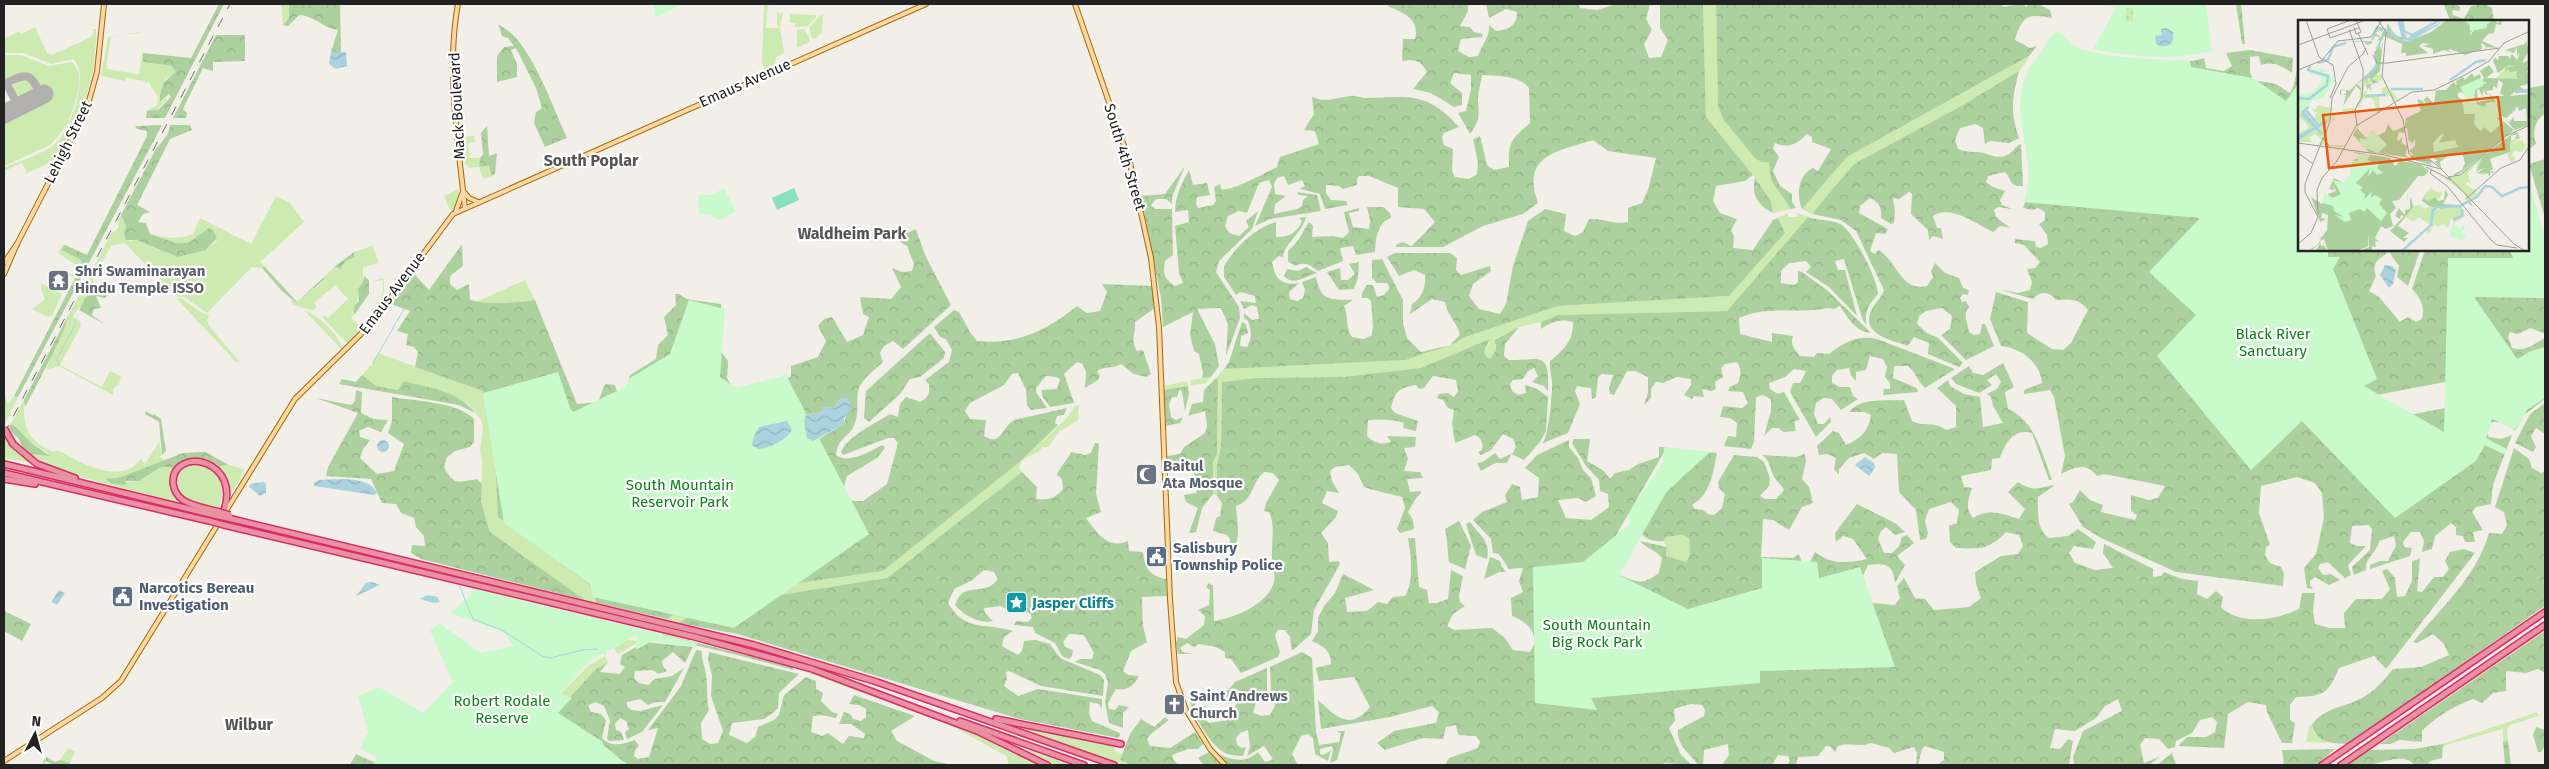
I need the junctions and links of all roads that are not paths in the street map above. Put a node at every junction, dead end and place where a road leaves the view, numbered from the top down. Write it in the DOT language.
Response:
graph roads {
  1 [pos="104,4"];
  2 [pos="458,4"];
  3 [pos="926,4"];
  4 [pos="1075,4"];
  5 [pos="463,190"];
  6 [pos="478,202"];
  7 [pos="465,208"];
  8 [pos="456,212"];
  9 [pos="17,244"];
  10 [pos="4,263"];
  11 [pos="4,274"];
  12 [pos="4,428"];
  13 [pos="4,464"];
  14 [pos="4,473"];
  15 [pos="4,479"];
  16 [pos="60,487"];
  17 [pos="106,489"];
  18 [pos="215,513"];
  19 [pos="221,524"];
  20 [pos="2545,612"];
  21 [pos="2545,625"];
  22 [pos="877,682"];
  23 [pos="863,688"];
  24 [pos="1121,744"];
  25 [pos="4,761"];
  26 [pos="1047,765"];
  27 [pos="1084,765"];
  28 [pos="1114,765"];
  29 [pos="1225,765"];
  30 [pos="2322,765"];
  31 [pos="2341,765"];
  1 -- 9 [label="main road, Lehigh Street"];
  2 -- 5 [label="main road, Mack Boulevard"];
  3 -- 6 [label="main road, Emaus Avenue"];
  4 -- 29 [label="main road, South 4th Street"];
  5 -- 6 [label="main road"];
  5 -- 7 [label="main road, Mack Boulevard"];
  5 -- 8 [label="main road"];
  6 -- 7 [label="main road, Emaus Avenue"];
  7 -- 8 [label="main road, Emaus Avenue"];
  8 -- 19 [label="main road, Emaus Avenue"];
  9 -- 10 [label="main road, Lehigh Street"];
  9 -- 11 [label="main road, Lehigh Street"];
  12 -- 17 [label="highway, bridge"];
  13 -- 17 [label="highway"];
  14 -- 16 [label="highway"];
  15 -- 16 [label="highway"];
  16 -- 19 [label="highway, bridge"];
  17 -- 18 [label="highway"];
  18 -- 19 [label="highway"];
  18 -- 22 [label="highway, bridge"];
  19 -- 23 [label="highway"];
  19 -- 25 [label="main road, Emaus Avenue"];
  20 -- 30 [label="highway"];
  21 -- 31 [label="highway"];
  22 -- 24 [label="highway"];
  22 -- 28 [label="highway"];
  23 -- 26 [label="highway"];
  23 -- 27 [label="highway"];
}
